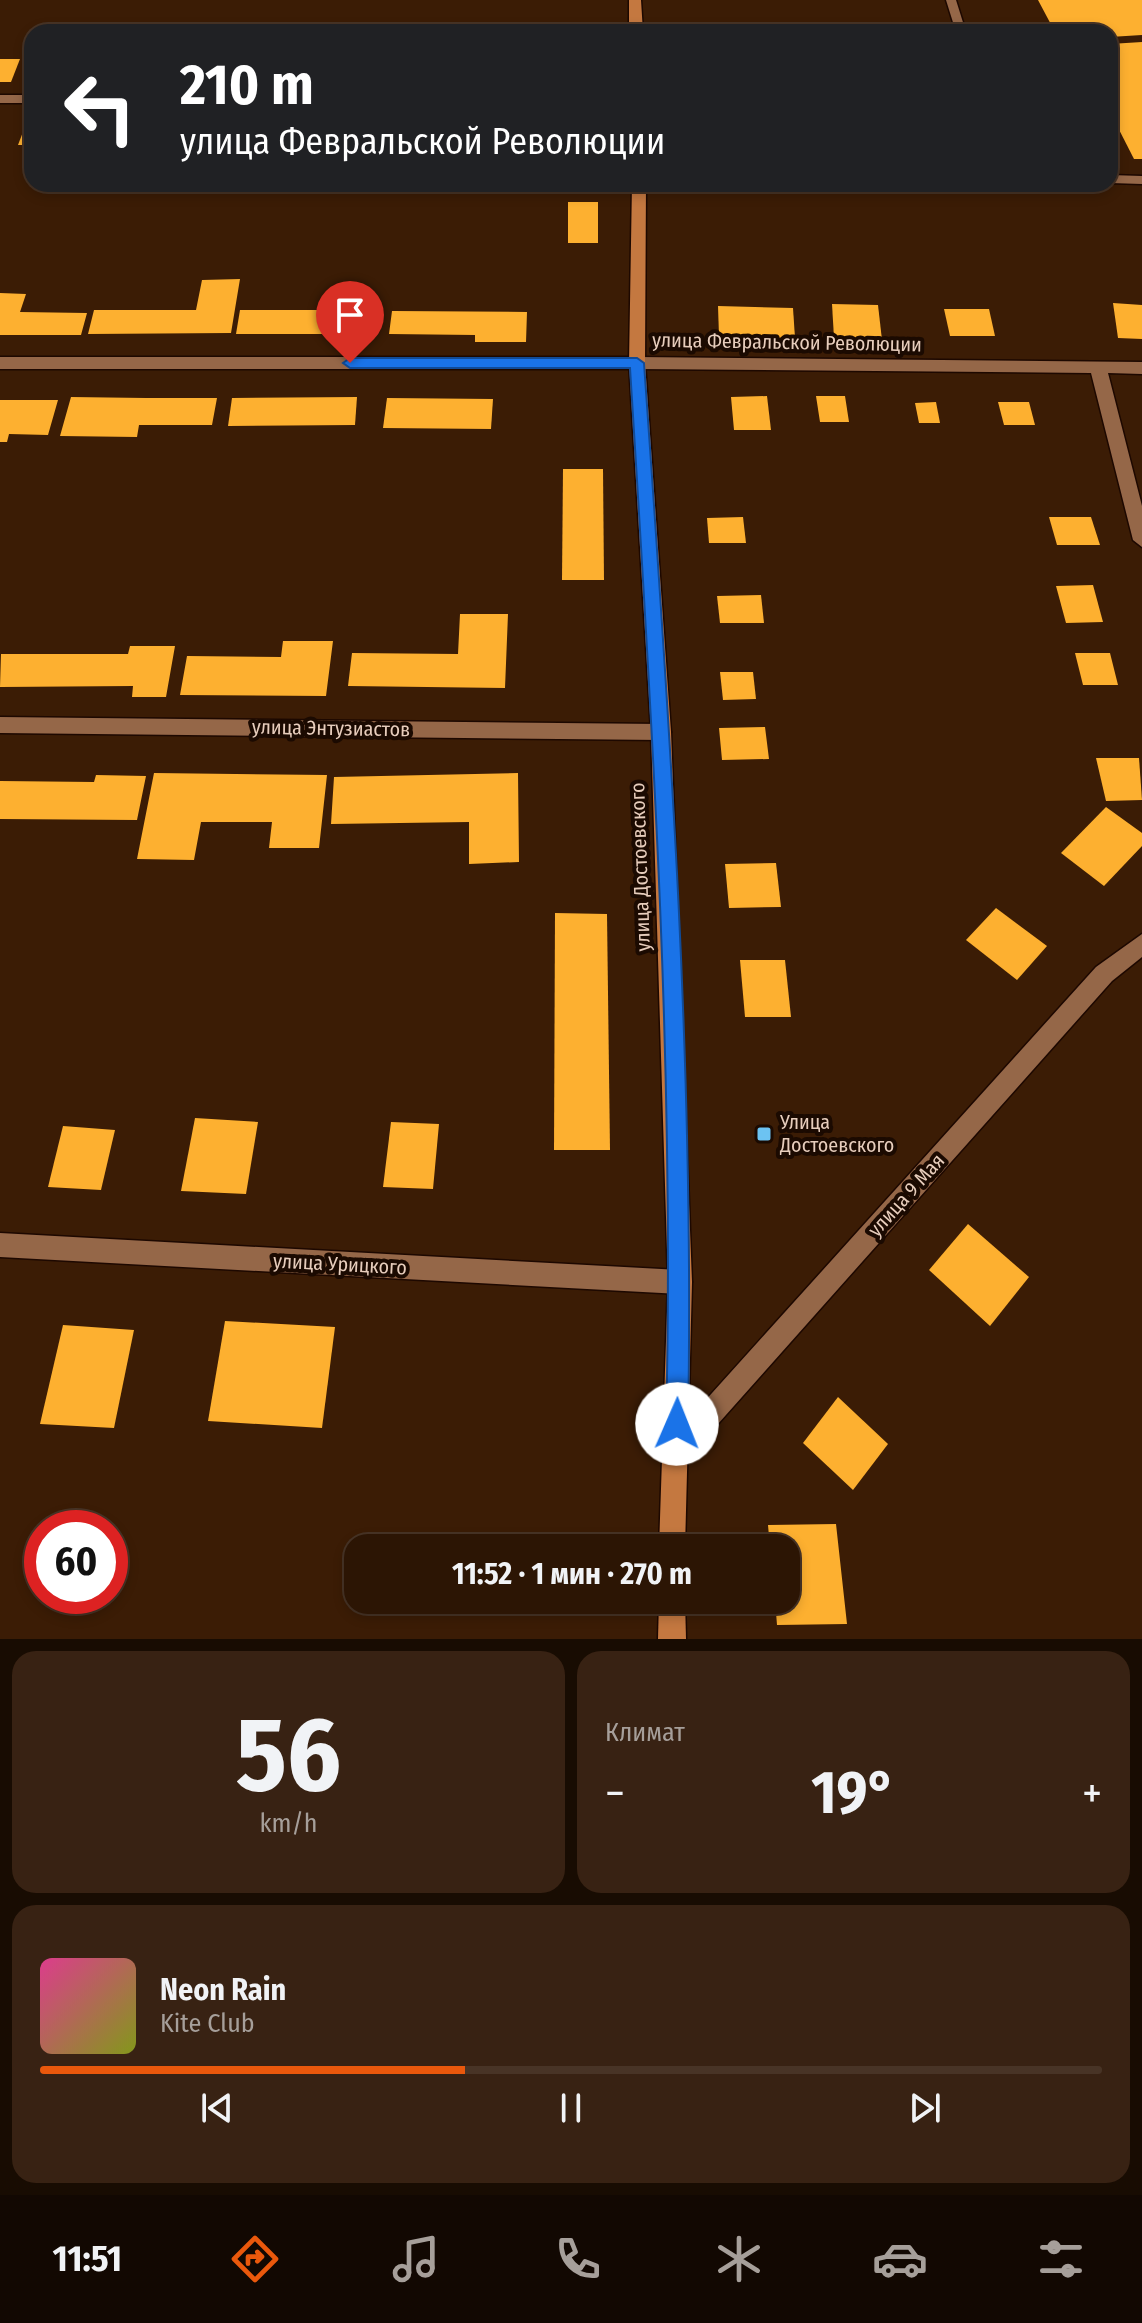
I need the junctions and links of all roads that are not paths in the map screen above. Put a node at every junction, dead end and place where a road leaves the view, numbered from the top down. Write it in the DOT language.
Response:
graph roads {
  1 [pos="635,0"];
  2 [pos="951,0"];
  3 [pos="636,24"];
  4 [pos="958,24"];
  5 [pos="0,99"];
  6 [pos="24,99"];
  7 [pos="1118,179"];
  8 [pos="1142,180"];
  9 [pos="639,192"];
  10 [pos="0,363"];
  11 [pos="637,363"];
  12 [pos="1098,367"];
  13 [pos="1142,368"];
  14 [pos="1142,540"];
  15 [pos="0,725"];
  16 [pos="661,732"];
  17 [pos="1142,944"];
  18 [pos="0,1245"];
  19 [pos="680,1282"];
  20 [pos="676,1452"];
  21 [pos="673,1534"];
  22 [pos="672,1614"];
  23 [pos="672,1639"];
  1 -- 3 [label="main road"];
  2 -- 4 [label="lane"];
  5 -- 6 [label="street"];
  7 -- 8 [label="lane"];
  9 -- 11 [label="main road, улица Достоевского"];
  10 -- 11 [label="street, улица Февральской Революции"];
  11 -- 12 [label="street, улица Февральской Революции"];
  11 -- 16 [label="main road, улица Достоевского"];
  12 -- 13 [label="street, улица Февральской Революции"];
  12 -- 14 [label="street"];
  15 -- 16 [label="street, улица Энтузиастов"];
  16 -- 19 [label="main road, улица Достоевского"];
  17 -- 20 [label="street, улица 9 Мая"];
  18 -- 19 [label="street, улица Урицкого"];
  19 -- 20 [label="main road, улица Достоевского"];
  20 -- 21 [label="main road, улица Достоевского"];
  22 -- 23 [label="main road"];
}
